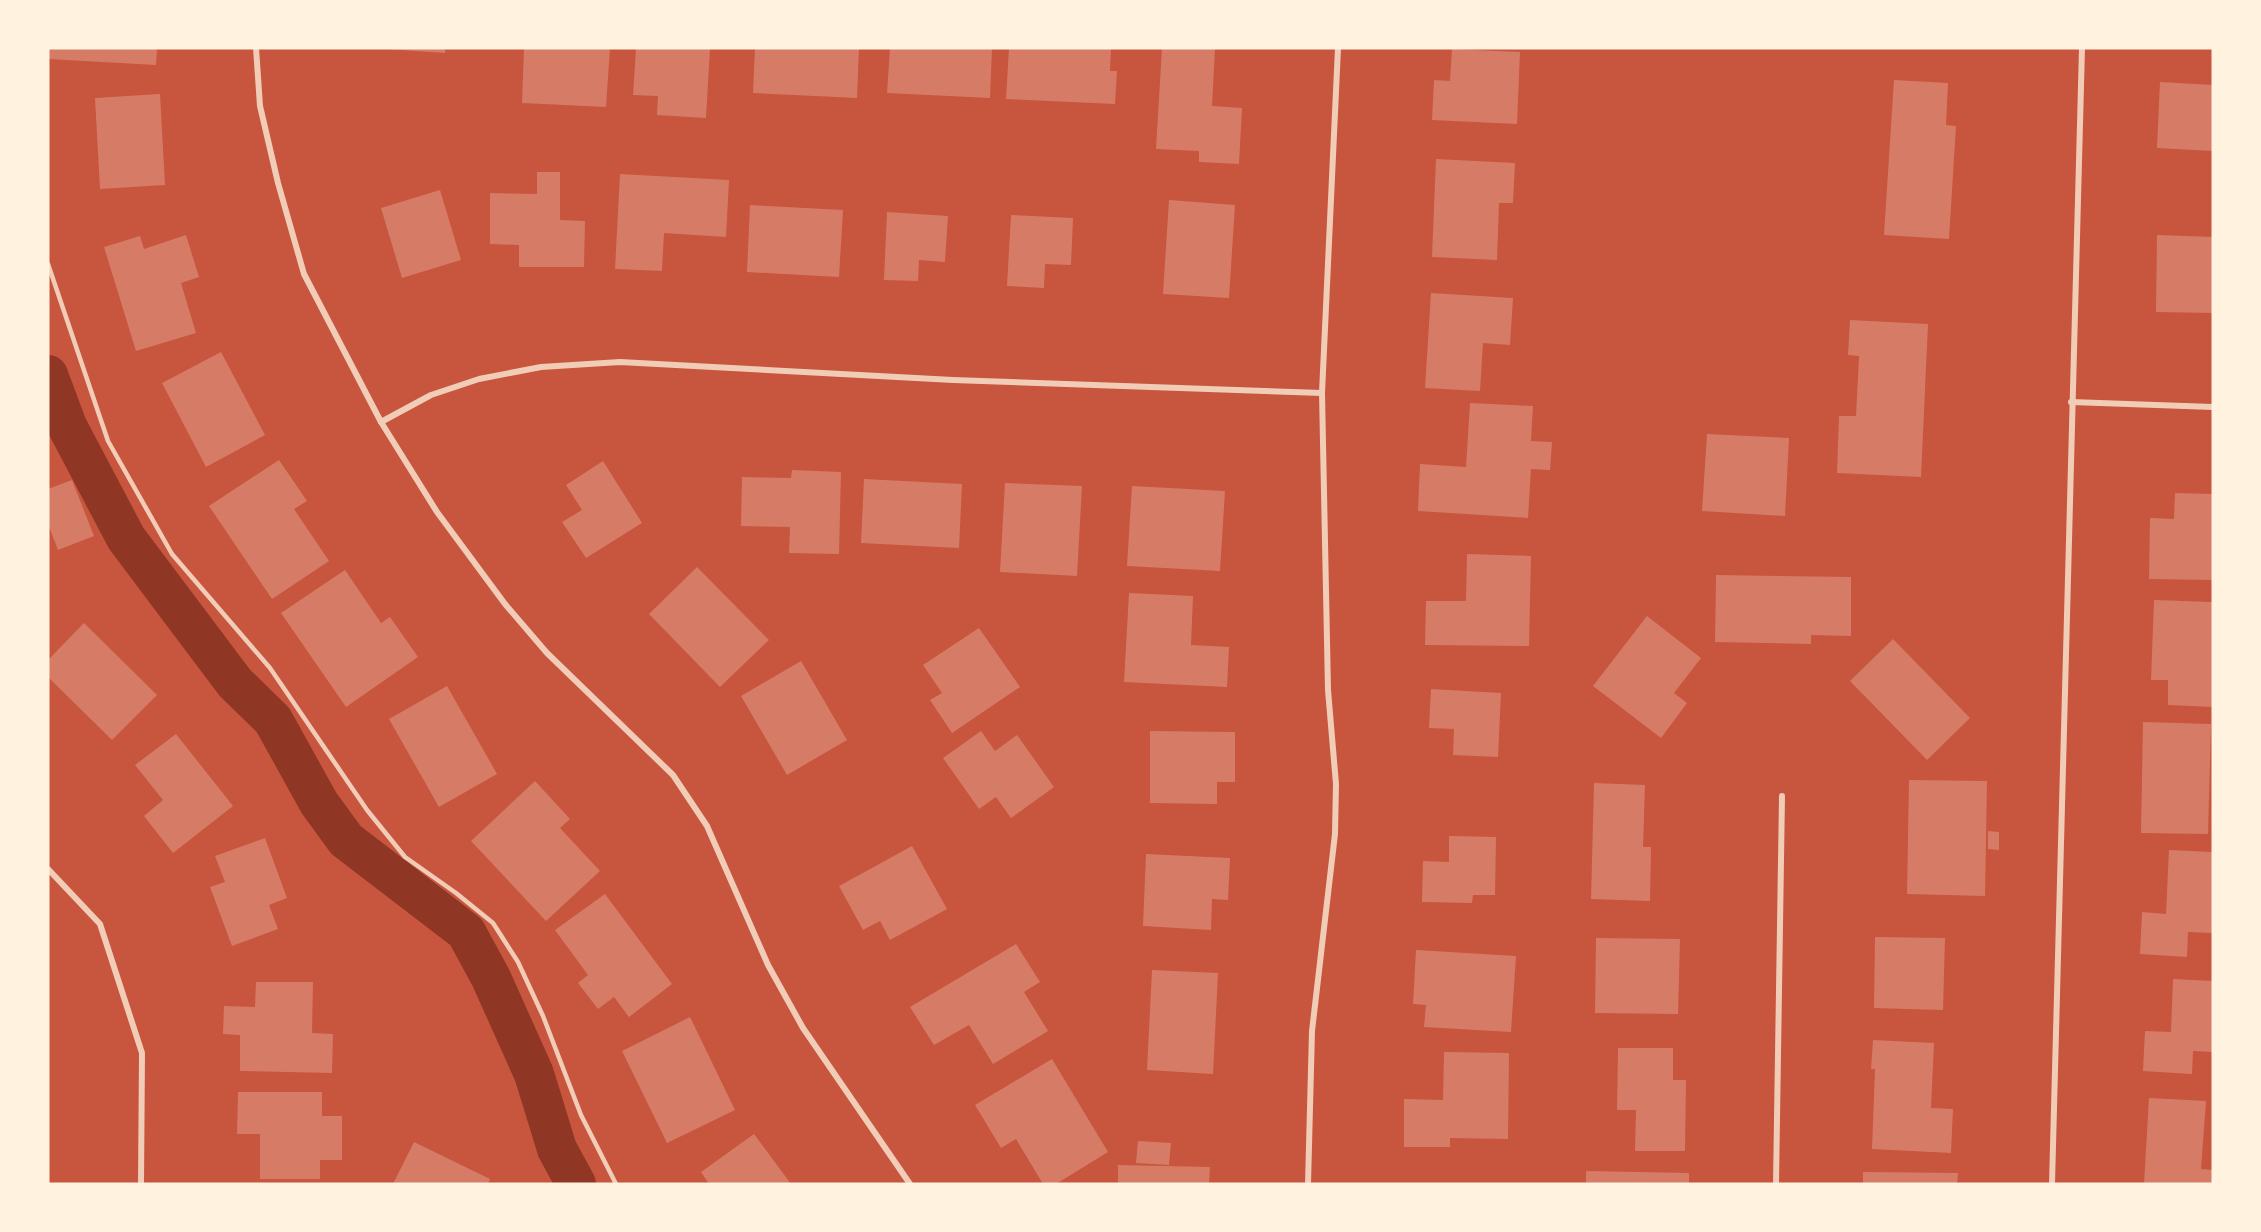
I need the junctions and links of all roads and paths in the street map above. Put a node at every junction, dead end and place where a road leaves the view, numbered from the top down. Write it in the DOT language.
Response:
graph roads {
  1 [pos="256,48"];
  2 [pos="1338,48"];
  3 [pos="2082,48"];
  4 [pos="48,264"];
  5 [pos="1322,393"];
  6 [pos="2071,402"];
  7 [pos="2213,407"];
  8 [pos="381,423"];
  9 [pos="1782,796"];
  10 [pos="48,869"];
  11 [pos="141,1184"];
  12 [pos="615,1184"];
  13 [pos="910,1184"];
  14 [pos="1308,1184"];
  15 [pos="1776,1184"];
  16 [pos="2052,1184"];
  1 -- 8 [label="street"];
  2 -- 5 [label="street"];
  3 -- 6 [label="street"];
  4 -- 12 [label="lane"];
  5 -- 8 [label="street"];
  5 -- 14 [label="street"];
  6 -- 7 [label="street"];
  6 -- 16 [label="street"];
  8 -- 13 [label="street"];
  9 -- 15 [label="street"];
  10 -- 11 [label="street"];
}
